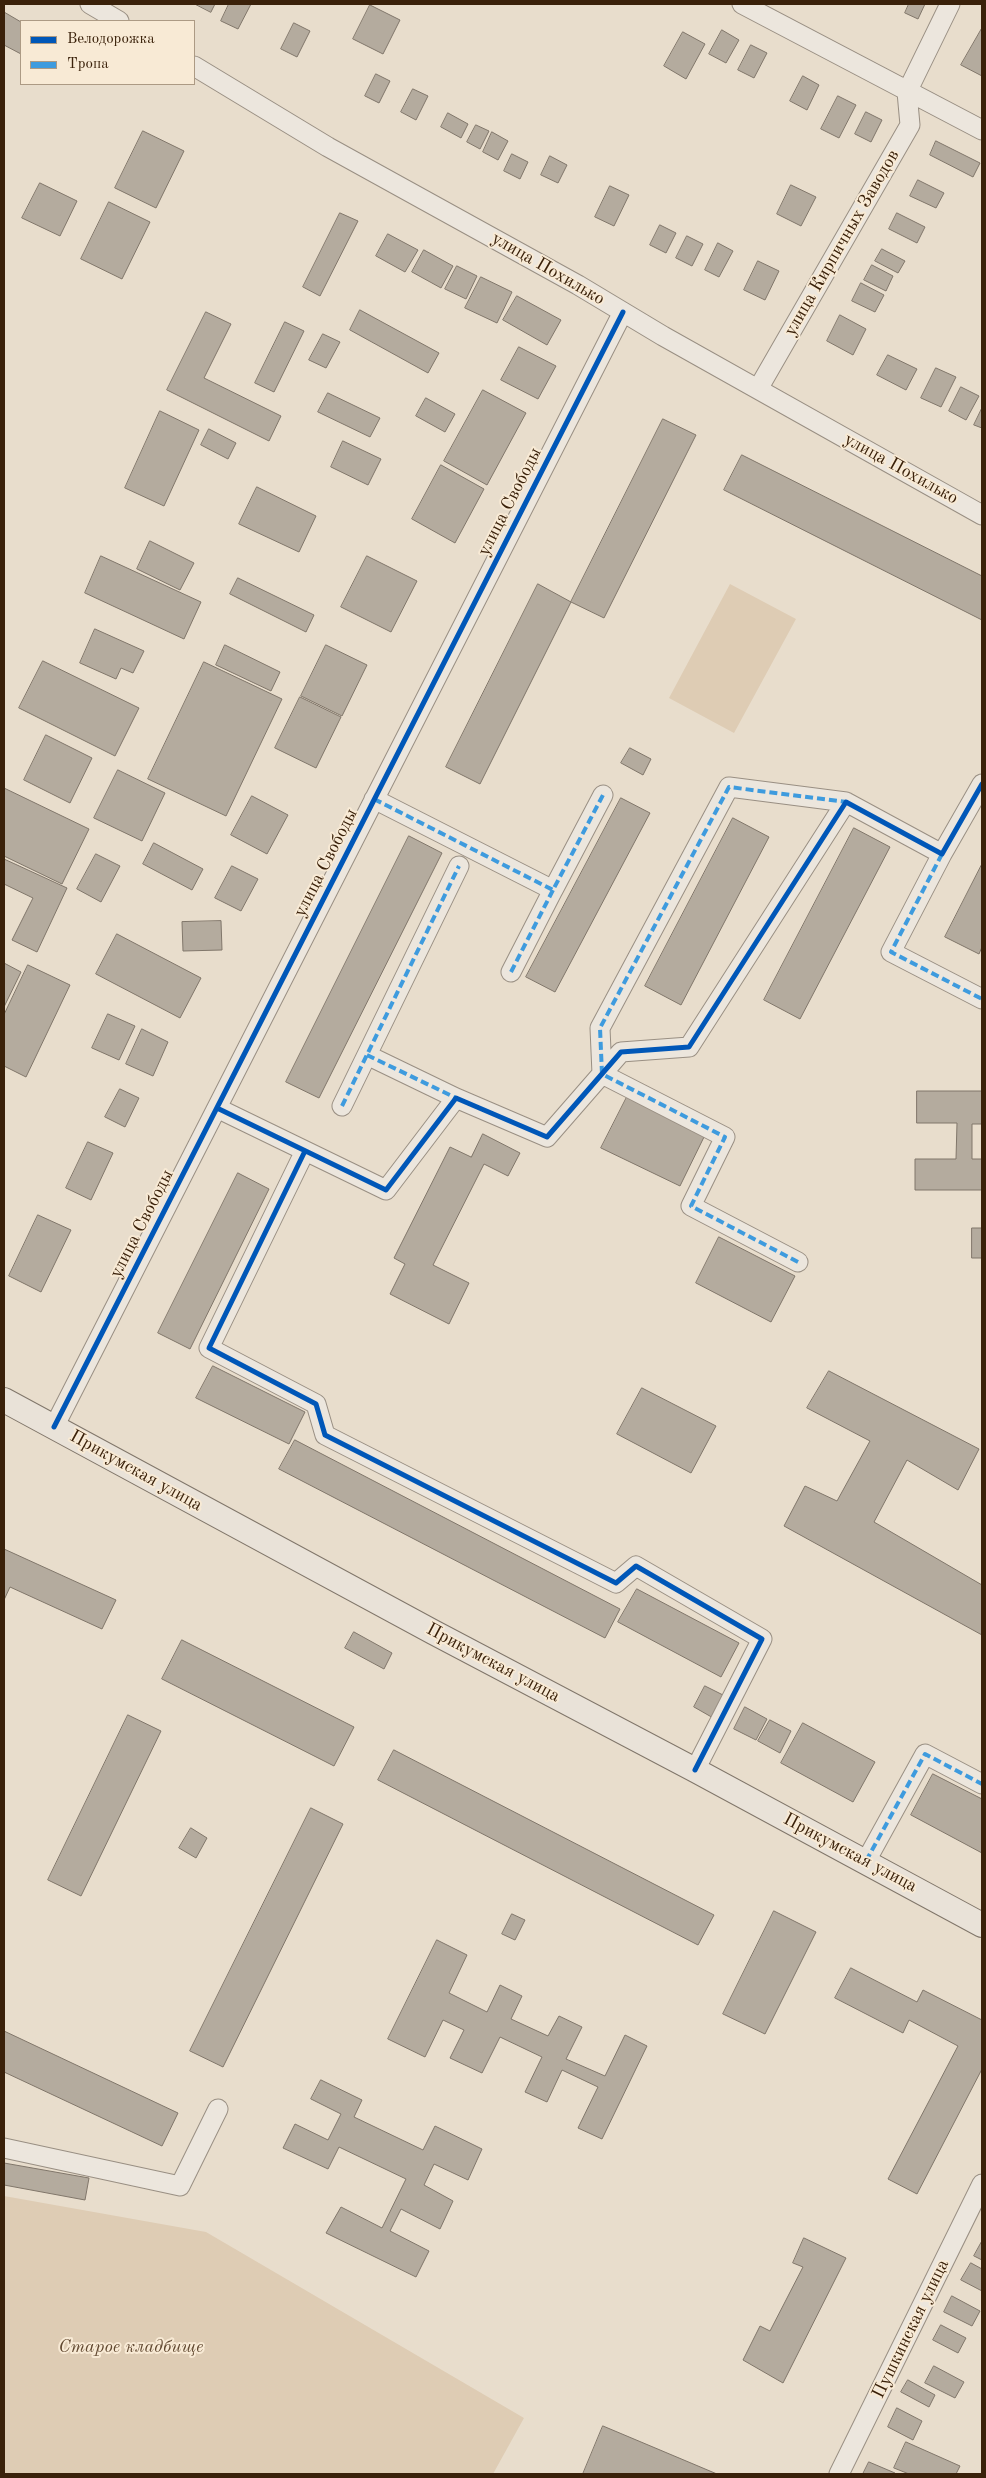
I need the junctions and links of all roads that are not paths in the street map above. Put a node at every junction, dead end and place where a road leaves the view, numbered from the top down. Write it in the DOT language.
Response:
graph roads {
  1 [pos="90,4"];
  2 [pos="742,4"];
  3 [pos="950,4"];
  4 [pos="117,20"];
  5 [pos="195,67"];
  6 [pos="907,92"];
  7 [pos="982,130"];
  8 [pos="622,312"];
  9 [pos="758,389"];
  10 [pos="982,515"];
  11 [pos="982,784"];
  12 [pos="603,795"];
  13 [pos="374,800"];
  14 [pos="846,802"];
  15 [pos="942,854"];
  16 [pos="459,866"];
  17 [pos="553,890"];
  18 [pos="511,972"];
  19 [pos="982,998"];
  20 [pos="367,1055"];
  21 [pos="602,1074"];
  22 [pos="456,1098"];
  23 [pos="342,1106"];
  24 [pos="216,1108"];
  25 [pos="305,1151"];
  26 [pos="798,1262"];
  27 [pos="4,1400"];
  28 [pos="54,1426"];
  29 [pos="695,1770"];
  30 [pos="982,1784"];
  31 [pos="866,1861"];
  32 [pos="982,1925"];
  33 [pos="218,2109"];
  34 [pos="4,2148"];
  35 [pos="982,2184"];
  36 [pos="839,2474"];
  1 -- 4 [label="street"];
  2 -- 6 [label="street"];
  3 -- 6 [label="street"];
  5 -- 8 [label="street, улица Похилько"];
  6 -- 7 [label="street"];
  6 -- 9 [label="street, улица Кирпичных Заводов"];
  8 -- 9 [label="street, улица Похилько"];
  8 -- 13 [label="street, улица Свободы"];
  9 -- 10 [label="street, улица Похилько"];
  11 -- 15 [label="street"];
  12 -- 17 [label="street"];
  13 -- 17 [label="street"];
  13 -- 24 [label="street, улица Свободы"];
  14 -- 15 [label="street"];
  14 -- 21 [label="street"];
  14 -- 21 [label="street"];
  15 -- 19 [label="street"];
  16 -- 20 [label="street"];
  17 -- 18 [label="street"];
  20 -- 22 [label="street"];
  20 -- 23 [label="street"];
  21 -- 22 [label="street"];
  21 -- 26 [label="street"];
  22 -- 25 [label="street"];
  24 -- 25 [label="street"];
  24 -- 28 [label="street, улица Свободы"];
  25 -- 29 [label="street"];
  27 -- 28 [label="main road, Прикумская улица"];
  28 -- 29 [label="main road, Прикумская улица"];
  29 -- 31 [label="main road, Прикумская улица"];
  30 -- 31 [label="street"];
  31 -- 32 [label="main road, Прикумская улица"];
  33 -- 34 [label="street"];
  35 -- 36 [label="street, Пушкинская улица"];
}
